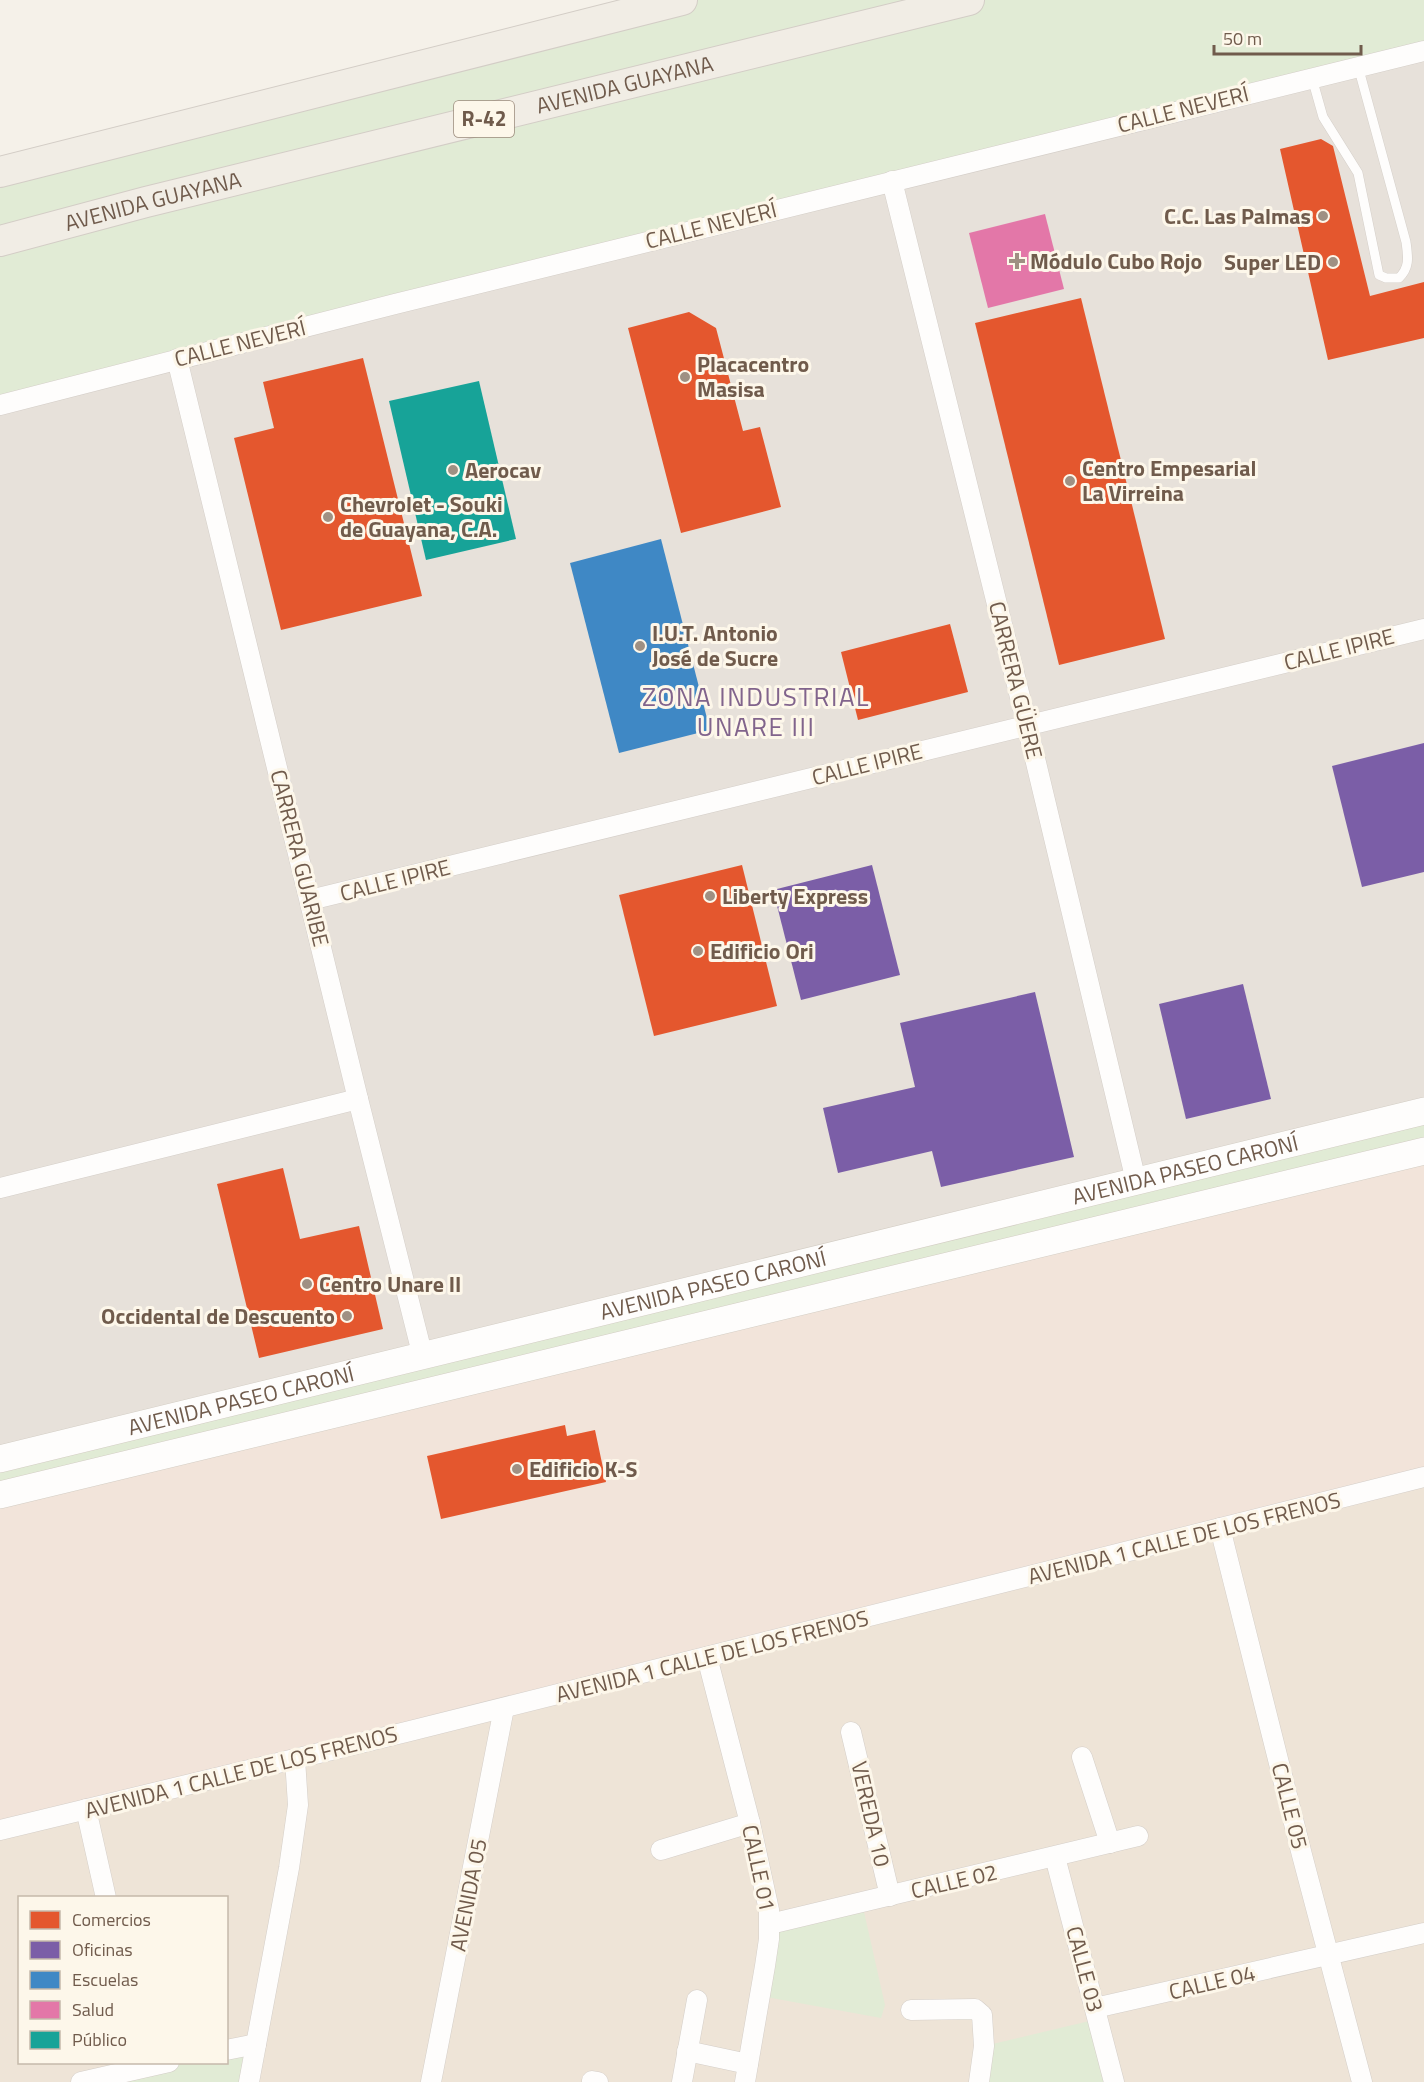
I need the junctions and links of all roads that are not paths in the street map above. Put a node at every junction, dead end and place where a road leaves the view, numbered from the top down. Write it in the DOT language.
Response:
graph roads {
  1 [pos="682,0"];
  2 [pos="969,0"];
  3 [pos="1424,51"];
  4 [pos="1358,66"];
  5 [pos="1312,78"];
  6 [pos="0,172"];
  7 [pos="892,181"];
  8 [pos="0,241"];
  9 [pos="177,359"];
  10 [pos="0,405"];
  11 [pos="1424,628"];
  12 [pos="1027,725"];
  13 [pos="310,900"];
  14 [pos="358,1099"];
  15 [pos="1424,1111"];
  16 [pos="1424,1151"];
  17 [pos="1136,1181"];
  18 [pos="0,1188"];
  19 [pos="423,1357"];
  20 [pos="0,1459"];
  21 [pos="1424,1478"];
  22 [pos="0,1495"];
  23 [pos="1220,1528"];
  24 [pos="707,1657"];
  25 [pos="504,1708"];
  26 [pos="851,1732"];
  27 [pos="1082,1756"];
  28 [pos="295,1759"];
  29 [pos="86,1809"];
  30 [pos="750,1823"];
  31 [pos="0,1830"];
  32 [pos="1138,1836"];
  33 [pos="1110,1843"];
  34 [pos="661,1850"];
  35 [pos="1055,1857"];
  36 [pos="106,1896"];
  37 [pos="890,1896"];
  38 [pos="770,1924"];
  39 [pos="1424,1933"];
  40 [pos="1329,1956"];
  41 [pos="697,2000"];
  42 [pos="1095,2008"];
  43 [pos="911,2010"];
  44 [pos="256,2044"];
  45 [pos="228,2050"];
  46 [pos="687,2051"];
  47 [pos="160,2064"];
  48 [pos="746,2073"];
  49 [pos="81,2082"];
  50 [pos="249,2082"];
  51 [pos="431,2082"];
  52 [pos="682,2082"];
  53 [pos="979,2082"];
  54 [pos="1114,2082"];
  55 [pos="1362,2082"];
  1 -- 6 [label="main road"];
  2 -- 8 [label="main road, AVENIDA GUAYANA / R-42"];
  3 -- 4 [label="street, CALLE NEVERÍ"];
  4 -- 5 [label="street, CALLE NEVERÍ"];
  4 -- 5 [label="lane"];
  5 -- 7 [label="street, CALLE NEVERÍ"];
  7 -- 9 [label="street, CALLE NEVERÍ"];
  7 -- 12 [label="street, CARRERA GÜERE"];
  9 -- 10 [label="street, CALLE NEVERÍ"];
  9 -- 13 [label="street, CARRERA GUARIBE"];
  11 -- 12 [label="street, CALLE IPIRE"];
  12 -- 13 [label="street, CALLE IPIRE"];
  12 -- 17 [label="street, CARRERA GÜERE"];
  13 -- 14 [label="street, CARRERA GUARIBE"];
  14 -- 18 [label="street"];
  14 -- 19 [label="street, CARRERA GUARIBE"];
  15 -- 17 [label="street, AVENIDA PASEO CARONÍ"];
  16 -- 22 [label="street, AVENIDA PASEO CARONÍ"];
  17 -- 19 [label="street, AVENIDA PASEO CARONÍ"];
  19 -- 20 [label="street, AVENIDA PASEO CARONÍ"];
  21 -- 23 [label="street, AVENIDA 1 CALLE DE LOS FRENOS"];
  23 -- 24 [label="street, AVENIDA 1 CALLE DE LOS FRENOS"];
  23 -- 40 [label="street, CALLE 05"];
  24 -- 25 [label="street, AVENIDA 1 CALLE DE LOS FRENOS"];
  24 -- 30 [label="street, CALLE 01"];
  25 -- 28 [label="street, AVENIDA 1 CALLE DE LOS FRENOS"];
  25 -- 51 [label="street, AVENIDA 05"];
  26 -- 37 [label="street, VEREDA 10"];
  27 -- 33 [label="street"];
  28 -- 29 [label="street, AVENIDA 1 CALLE DE LOS FRENOS"];
  28 -- 44 [label="street"];
  29 -- 31 [label="street, AVENIDA 1 CALLE DE LOS FRENOS"];
  29 -- 36 [label="street"];
  30 -- 34 [label="street"];
  30 -- 38 [label="street, CALLE 01"];
  32 -- 33 [label="street, CALLE 02"];
  33 -- 35 [label="street, CALLE 02"];
  35 -- 37 [label="street, CALLE 02"];
  35 -- 42 [label="street, CALLE 03"];
  37 -- 38 [label="street, CALLE 02"];
  38 -- 48 [label="street, CALLE 01"];
  39 -- 40 [label="street, CALLE 04"];
  40 -- 42 [label="street, CALLE 04"];
  40 -- 55 [label="street, CALLE 05"];
  41 -- 46 [label="street"];
  42 -- 54 [label="street, CALLE 03"];
  43 -- 53 [label="street"];
  44 -- 45 [label="street"];
  44 -- 50 [label="street"];
  46 -- 48 [label="street"];
  46 -- 52 [label="street"];
  47 -- 49 [label="street"];
}
